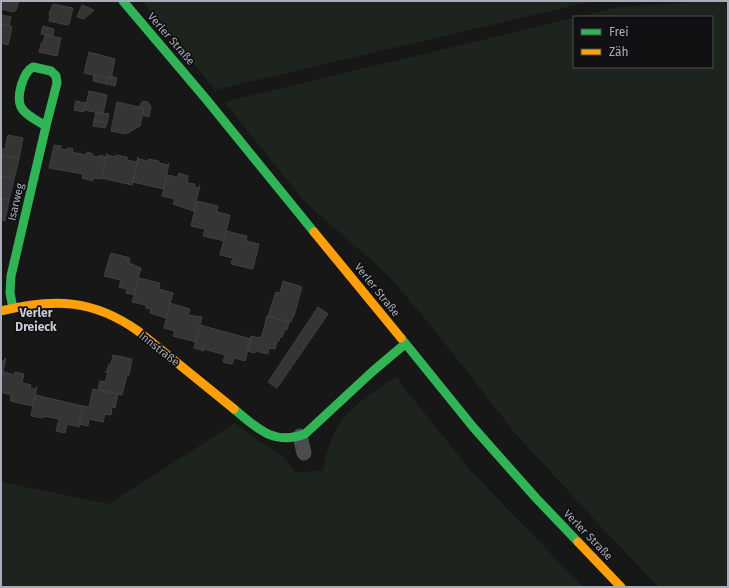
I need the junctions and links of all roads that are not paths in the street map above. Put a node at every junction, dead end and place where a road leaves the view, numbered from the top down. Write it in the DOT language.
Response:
graph roads {
  1 [pos="123,1"];
  2 [pos="46,126"];
  3 [pos="13,308"];
  4 [pos="1,311"];
  5 [pos="405,344"];
  6 [pos="300,436"];
  7 [pos="304,453"];
  8 [pos="621,587"];
  1 -- 5 [label="street, Verler Straße"];
  2 -- 2 [label="street, Isarweg"];
  2 -- 3 [label="street, Isarweg"];
  3 -- 4 [label="street, Innstraße"];
  3 -- 6 [label="street, Innstraße"];
  5 -- 6 [label="street"];
  5 -- 8 [label="street, Verler Straße"];
  6 -- 7 [label="street"];
}
